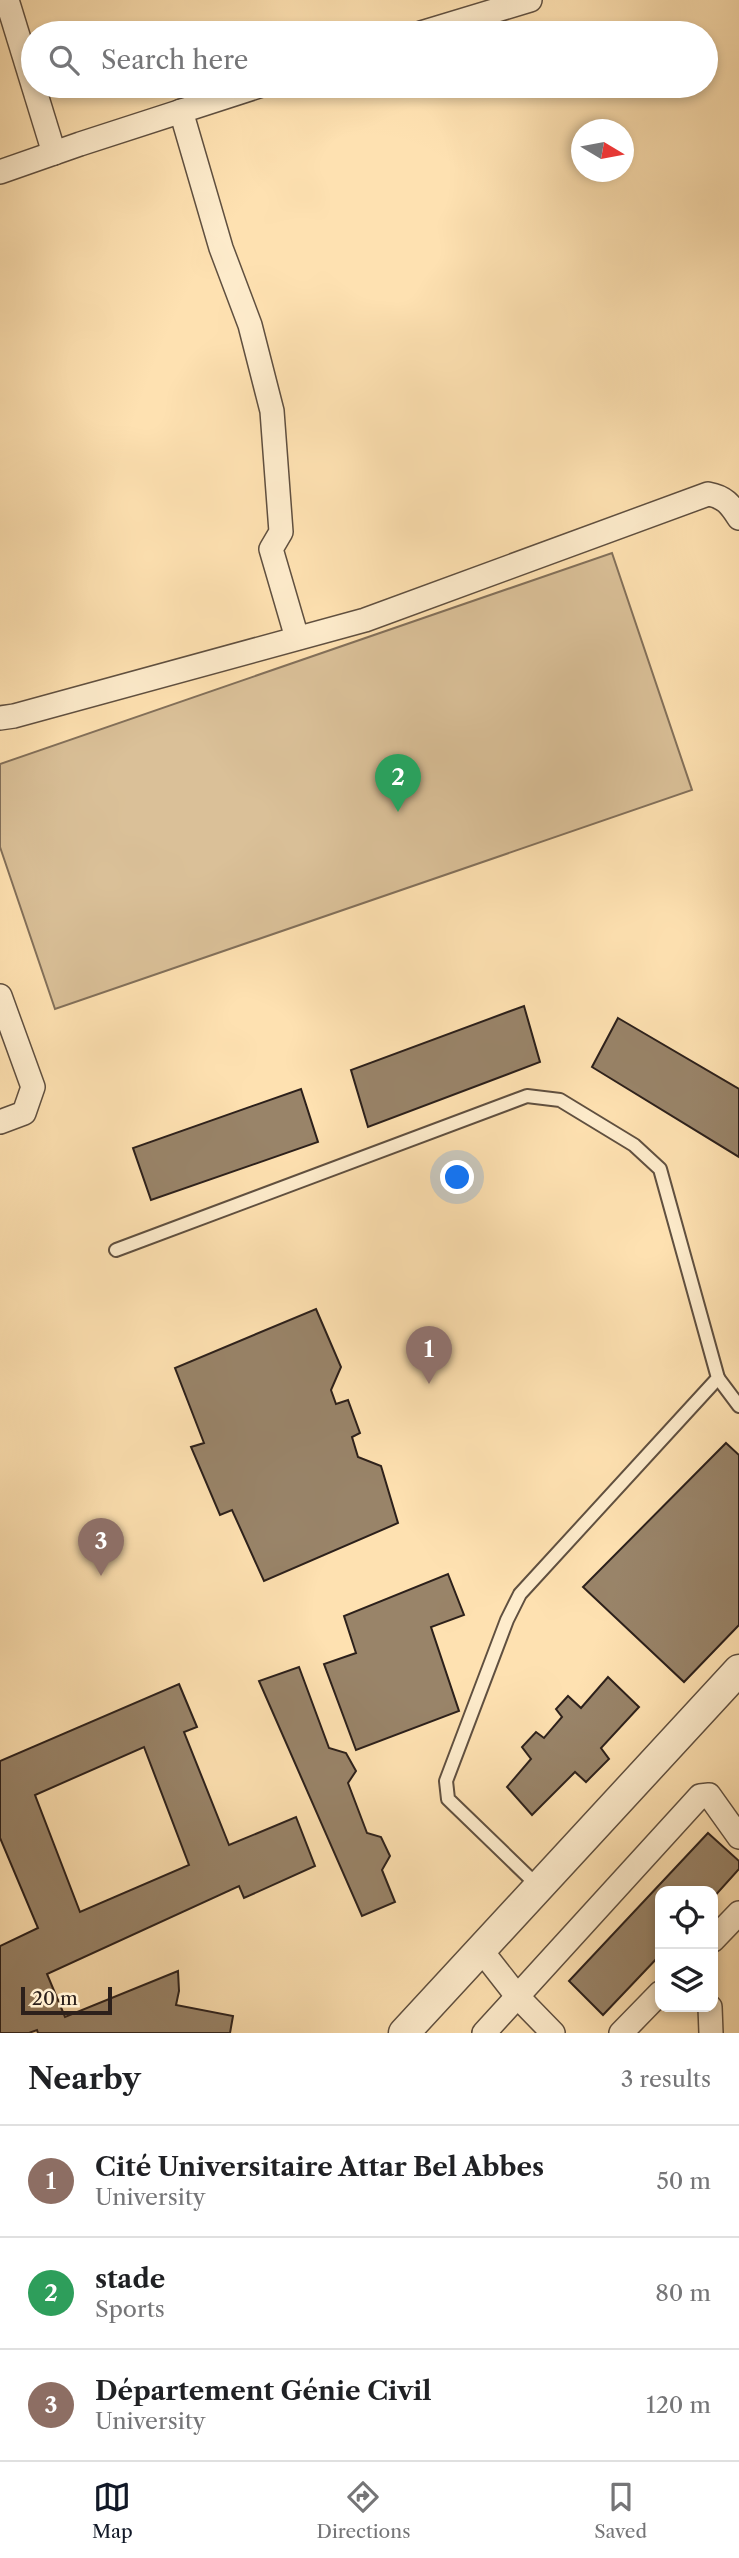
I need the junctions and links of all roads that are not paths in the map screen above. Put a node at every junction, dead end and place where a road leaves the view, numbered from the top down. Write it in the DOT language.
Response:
graph roads {
  1 [pos="7,0"];
  2 [pos="530,0"];
  3 [pos="461,21"];
  4 [pos="21,46"];
  5 [pos="37,98"];
  6 [pos="222,98"];
  7 [pos="181,111"];
  8 [pos="54,153"];
  9 [pos="0,172"];
  10 [pos="739,518"];
  11 [pos="297,638"];
  12 [pos="0,718"];
  13 [pos="0,996"];
  14 [pos="0,1122"];
  15 [pos="116,1251"];
  16 [pos="718,1378"];
  17 [pos="739,1406"];
  18 [pos="739,1670"];
  19 [pos="739,1837"];
  20 [pos="539,1887"];
  21 [pos="739,1913"];
  22 [pos="718,1935"];
  23 [pos="481,1951"];
  24 [pos="517,1996"];
  25 [pos="655,1998"];
  26 [pos="710,2012"];
  27 [pos="404,2033"];
  28 [pos="484,2033"];
  29 [pos="554,2033"];
  30 [pos="621,2033"];
  31 [pos="711,2033"];
  1 -- 4 [label="street"];
  2 -- 3 [label="street"];
  5 -- 8 [label="street"];
  6 -- 7 [label="street"];
  7 -- 8 [label="street"];
  7 -- 11 [label="street"];
  8 -- 9 [label="street"];
  10 -- 11 [label="street"];
  11 -- 12 [label="street"];
  13 -- 14 [label="street"];
  15 -- 16 [label="lane"];
  16 -- 17 [label="lane"];
  16 -- 20 [label="lane"];
  18 -- 20 [label="street"];
  19 -- 24 [label="street"];
  20 -- 23 [label="street"];
  21 -- 22 [label="street"];
  23 -- 24 [label="street"];
  23 -- 27 [label="street"];
  24 -- 28 [label="street"];
  24 -- 29 [label="street"];
  25 -- 30 [label="street"];
  26 -- 31 [label="street"];
}
